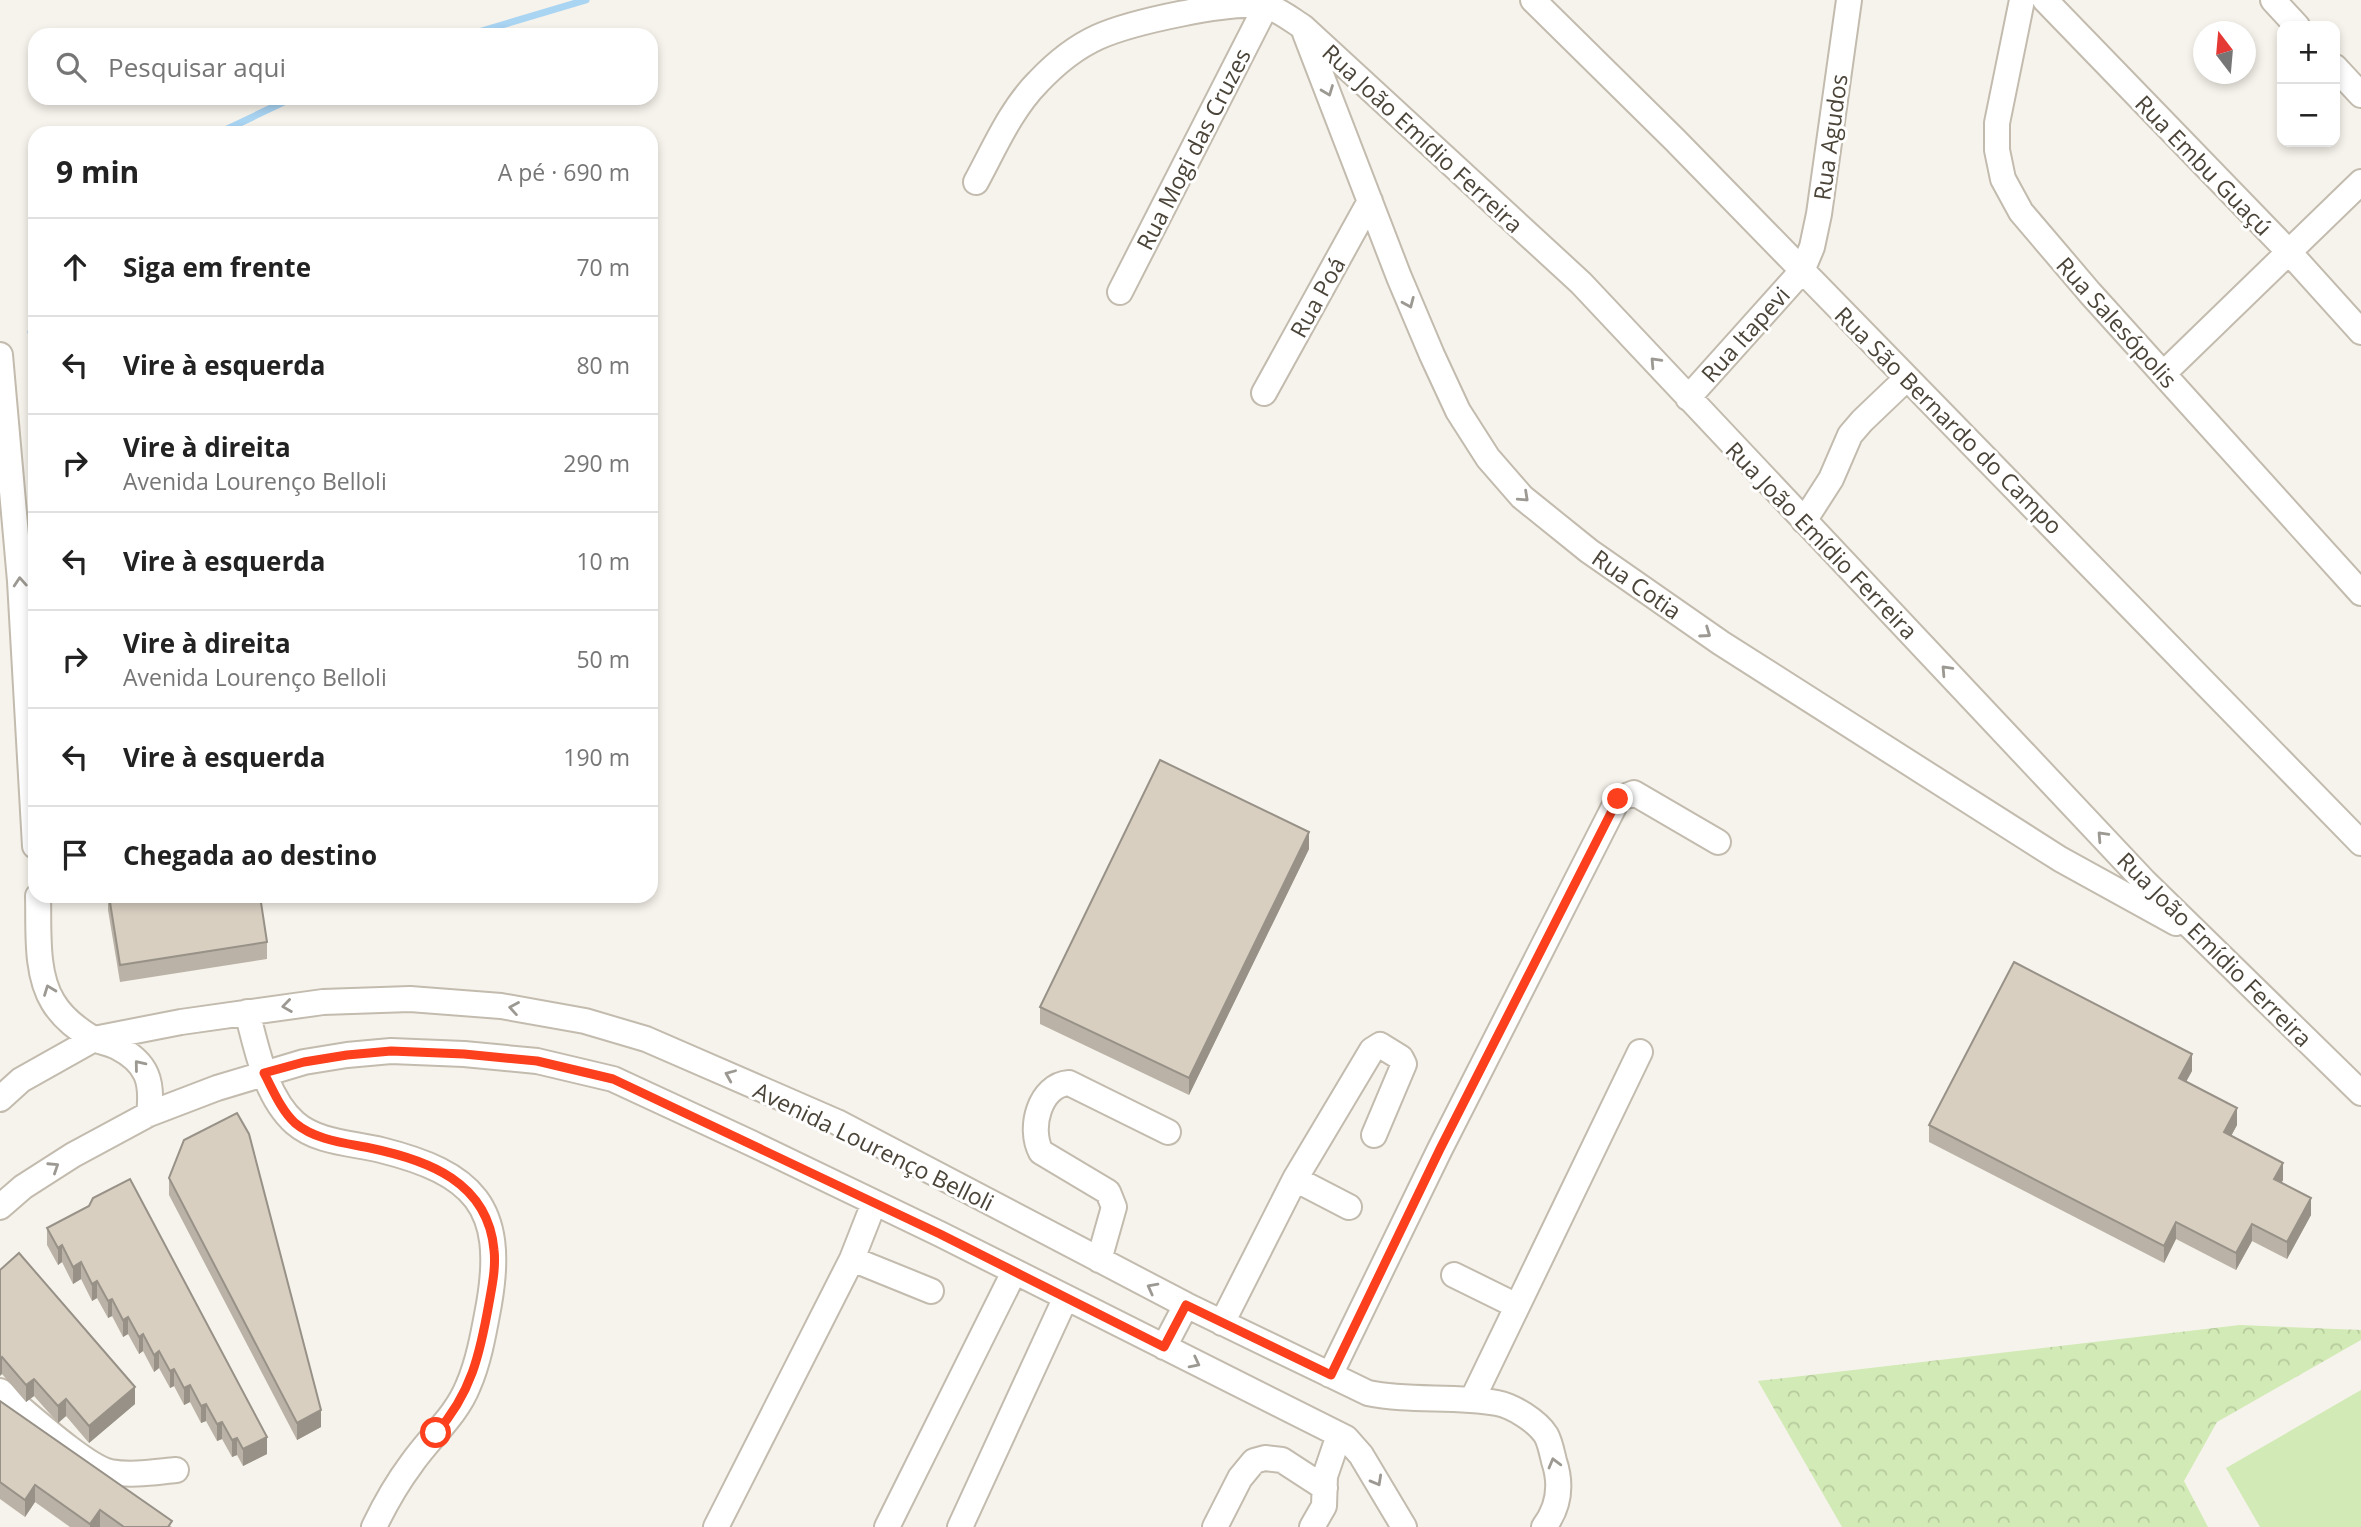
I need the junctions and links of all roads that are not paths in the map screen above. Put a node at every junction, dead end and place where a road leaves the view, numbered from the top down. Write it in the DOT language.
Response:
graph roads {
  1 [pos="1533,0"];
  2 [pos="1849,0"];
  3 [pos="2022,0"];
  4 [pos="2045,0"];
  5 [pos="2273,0"];
  6 [pos="1266,6"];
  7 [pos="2292,21"];
  8 [pos="1303,27"];
  9 [pos="2340,72"];
  10 [pos="2361,95"];
  11 [pos="976,182"];
  12 [pos="2361,182"];
  13 [pos="1370,201"];
  14 [pos="2288,251"];
  15 [pos="1802,271"];
  16 [pos="1120,292"];
  17 [pos="2361,332"];
  18 [pos="0,355"];
  19 [pos="2163,374"];
  20 [pos="1907,378"];
  21 [pos="1264,393"];
  22 [pos="1688,398"];
  23 [pos="1804,521"];
  24 [pos="2361,593"];
  25 [pos="28,667"];
  26 [pos="1718,842"];
  27 [pos="2361,843"];
  28 [pos="37,903"];
  29 [pos="2201,936"];
  30 [pos="247,1012"];
  31 [pos="94,1039"];
  32 [pos="1640,1052"];
  33 [pos="264,1073"];
  34 [pos="2358,1085"];
  35 [pos="0,1098"];
  36 [pos="149,1114"];
  37 [pos="1168,1132"];
  38 [pos="1374,1135"];
  39 [pos="1295,1179"];
  40 [pos="11,1184"];
  41 [pos="874,1203"];
  42 [pos="0,1207"];
  43 [pos="1349,1207"];
  44 [pos="852,1259"];
  45 [pos="1098,1259"];
  46 [pos="1014,1272"];
  47 [pos="1454,1275"];
  48 [pos="931,1291"];
  49 [pos="1065,1298"];
  50 [pos="1186,1305"];
  51 [pos="1517,1306"];
  52 [pos="1222,1323"];
  53 [pos="1164,1347"];
  54 [pos="1331,1375"];
  55 [pos="0,1391"];
  56 [pos="1472,1400"];
  57 [pos="1339,1435"];
  58 [pos="176,1470"];
  59 [pos="1325,1488"];
  60 [pos="374,1527"];
  61 [pos="716,1527"];
  62 [pos="887,1527"];
  63 [pos="960,1527"];
  64 [pos="1215,1527"];
  65 [pos="1312,1527"];
  66 [pos="1404,1527"];
  67 [pos="1544,1527"];
  1 -- 15 [label="street, Rua São Bernardo do Campo"];
  2 -- 15 [label="street, Rua Agudos"];
  3 -- 19 [label="street, Rua Salesópolis"];
  4 -- 14 [label="street, Rua Embu Guaçú"];
  5 -- 7 [label="street"];
  6 -- 8 [label="street, Rua João Emídio Ferreira"];
  6 -- 11 [label="street"];
  6 -- 16 [label="street, Rua Mogi das Cruzes"];
  8 -- 13 [label="street, Rua Cotia, one-way"];
  22 -- 8 [label="street, Rua João Emídio Ferreira, one-way"];
  9 -- 10 [label="street"];
  12 -- 14 [label="street"];
  13 -- 21 [label="street, Rua Poá"];
  13 -- 29 [label="street, Rua Cotia, one-way"];
  14 -- 17 [label="street, Rua Embu Guaçú"];
  14 -- 19 [label="street"];
  15 -- 20 [label="street, Rua São Bernardo do Campo"];
  15 -- 22 [label="street, Rua Itapevi"];
  25 -- 18 [label="street, one-way"];
  19 -- 24 [label="street, Rua Salesópolis"];
  20 -- 23 [label="street"];
  20 -- 27 [label="street, Rua São Bernardo do Campo"];
  22 -- 23 [label="street, Rua João Emídio Ferreira"];
  29 -- 23 [label="street, Rua João Emídio Ferreira, one-way"];
  26 -- 54 [label="street"];
  31 -- 28 [label="street, one-way"];
  29 -- 34 [label="street, Rua João Emídio Ferreira"];
  30 -- 31 [label="street, Avenida Lourenço Belloli"];
  30 -- 33 [label="street"];
  45 -- 30 [label="street, Avenida Lourenço Belloli, one-way"];
  31 -- 35 [label="street, Avenida Lourenço Belloli"];
  36 -- 31 [label="street, one-way"];
  32 -- 51 [label="street"];
  33 -- 36 [label="street"];
  33 -- 41 [label="street"];
  33 -- 60 [label="street"];
  40 -- 36 [label="street, one-way"];
  37 -- 45 [label="street"];
  38 -- 39 [label="street"];
  39 -- 43 [label="street"];
  39 -- 52 [label="street"];
  40 -- 42 [label="street"];
  41 -- 44 [label="street"];
  41 -- 46 [label="street"];
  44 -- 48 [label="street"];
  44 -- 61 [label="street"];
  50 -- 45 [label="street, Avenida Lourenço Belloli, one-way"];
  46 -- 49 [label="street"];
  46 -- 62 [label="street"];
  47 -- 51 [label="street"];
  49 -- 53 [label="street"];
  49 -- 63 [label="street"];
  50 -- 52 [label="street, Avenida Lourenço Belloli"];
  50 -- 53 [label="street"];
  51 -- 56 [label="street"];
  52 -- 54 [label="street, Avenida Lourenço Belloli"];
  53 -- 57 [label="street, one-way"];
  54 -- 56 [label="street, Avenida Lourenço Belloli"];
  55 -- 58 [label="street"];
  67 -- 56 [label="street, Avenida Lourenço Belloli, one-way"];
  57 -- 59 [label="street"];
  57 -- 66 [label="street, one-way"];
  59 -- 64 [label="street"];
  59 -- 65 [label="street"];
}
